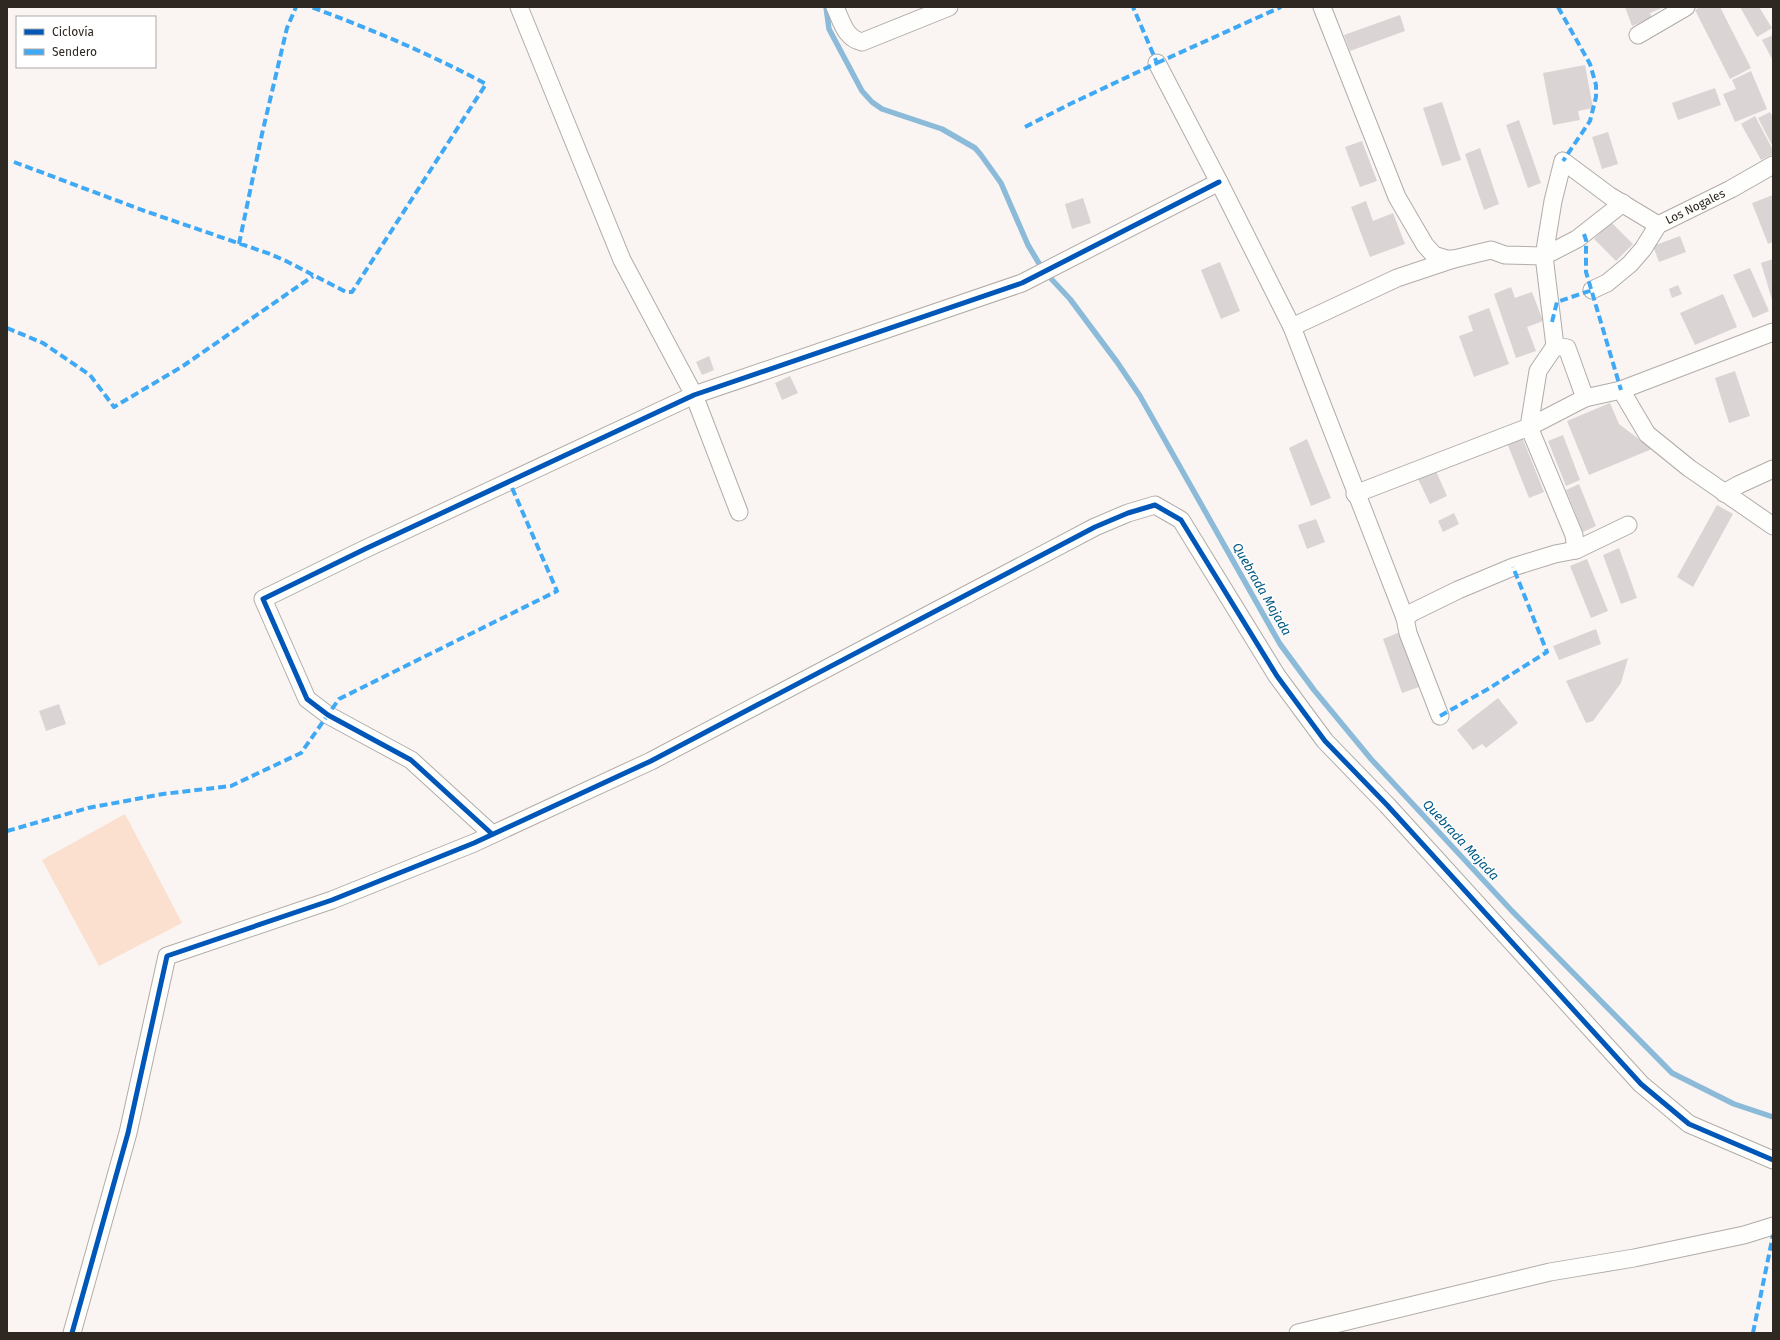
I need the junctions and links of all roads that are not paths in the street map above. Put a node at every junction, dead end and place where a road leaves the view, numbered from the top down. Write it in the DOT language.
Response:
graph roads {
  1 [pos="520,7"];
  2 [pos="835,7"];
  3 [pos="949,7"];
  4 [pos="1322,7"];
  5 [pos="1686,7"];
  6 [pos="1638,35"];
  7 [pos="1157,63"];
  8 [pos="1773,165"];
  9 [pos="1219,182"];
  10 [pos="1623,203"];
  11 [pos="1658,225"];
  12 [pos="1544,256"];
  13 [pos="1454,259"];
  14 [pos="1592,290"];
  15 [pos="1292,326"];
  16 [pos="1773,332"];
  17 [pos="1555,346"];
  18 [pos="1621,390"];
  19 [pos="694,394"];
  20 [pos="1585,398"];
  21 [pos="1529,427"];
  22 [pos="1773,469"];
  23 [pos="1724,493"];
  24 [pos="1355,494"];
  25 [pos="739,512"];
  26 [pos="1628,525"];
  27 [pos="1773,526"];
  28 [pos="1576,550"];
  29 [pos="1405,618"];
  30 [pos="1440,716"];
  31 [pos="492,834"];
  32 [pos="1773,1160"];
  33 [pos="1773,1226"];
  34 [pos="72,1333"];
  35 [pos="1298,1333"];
  1 -- 19 [label="street"];
  2 -- 3 [label="street"];
  4 -- 13 [label="street"];
  5 -- 6 [label="street"];
  7 -- 9 [label="street"];
  8 -- 11 [label="street, Los Nogales"];
  9 -- 15 [label="street"];
  9 -- 19 [label="street"];
  10 -- 11 [label="street"];
  10 -- 12 [label="street"];
  10 -- 12 [label="street"];
  11 -- 14 [label="street, Los Nogales"];
  12 -- 13 [label="street"];
  12 -- 17 [label="street"];
  13 -- 15 [label="street"];
  15 -- 24 [label="street"];
  16 -- 18 [label="street"];
  17 -- 20 [label="street"];
  17 -- 21 [label="street"];
  18 -- 20 [label="street"];
  18 -- 23 [label="street"];
  19 -- 25 [label="street"];
  19 -- 31 [label="street"];
  20 -- 21 [label="street"];
  21 -- 24 [label="street"];
  21 -- 28 [label="street"];
  22 -- 23 [label="street"];
  23 -- 27 [label="street"];
  24 -- 29 [label="street"];
  26 -- 28 [label="street"];
  28 -- 29 [label="street"];
  29 -- 30 [label="street"];
  31 -- 32 [label="street"];
  31 -- 34 [label="street"];
  33 -- 35 [label="street"];
}
